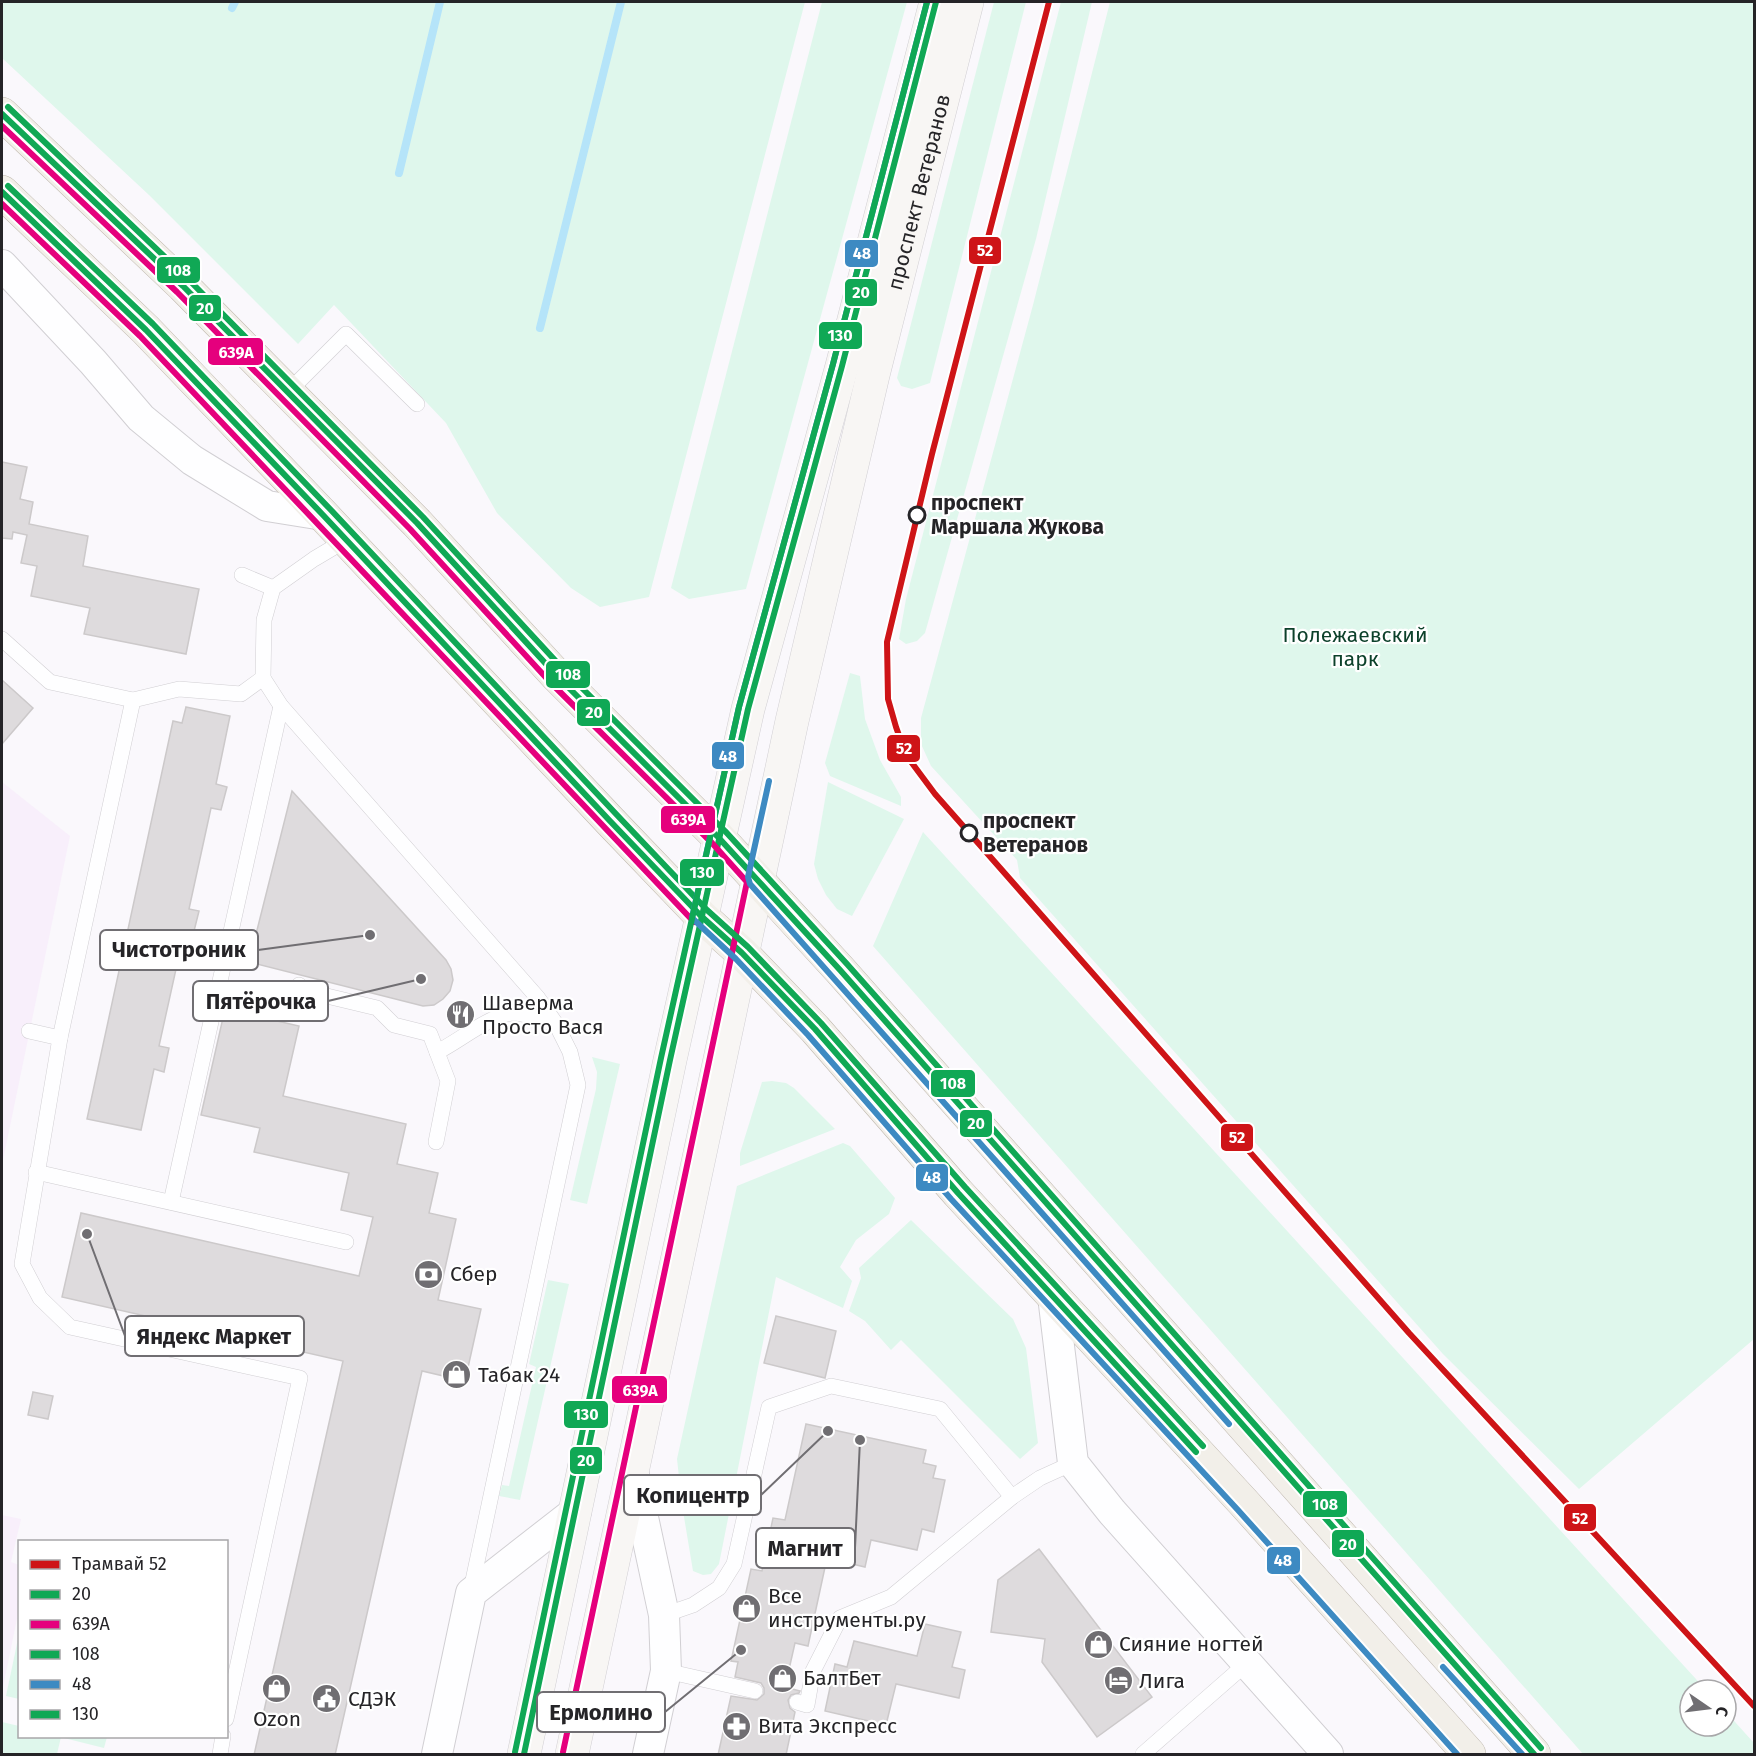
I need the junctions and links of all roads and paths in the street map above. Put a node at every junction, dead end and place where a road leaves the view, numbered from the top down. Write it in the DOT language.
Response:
graph roads {
  1 [pos="936,2"];
  2 [pos="967,2"];
  3 [pos="2,114"];
  4 [pos="2,192"];
  5 [pos="2,264"];
  6 [pos="288,392"];
  7 [pos="417,404"];
  8 [pos="323,515"];
  9 [pos="346,540"];
  10 [pos="242,575"];
  11 [pos="273,588"];
  12 [pos="2,639"];
  13 [pos="263,678"];
  14 [pos="133,700"];
  15 [pos="281,706"];
  16 [pos="718,837"];
  17 [pos="757,879"];
  18 [pos="701,916"];
  19 [pos="742,953"];
  20 [pos="299,985"];
  21 [pos="556,1024"];
  22 [pos="29,1031"];
  23 [pos="60,1038"];
  24 [pos="437,1052"];
  25 [pos="436,1142"];
  26 [pos="36,1172"];
  27 [pos="171,1202"];
  28 [pos="346,1242"];
  29 [pos="1053,1296"];
  30 [pos="1073,1463"];
  31 [pos="633,1471"];
  32 [pos="1012,1497"];
  33 [pos="576,1511"];
  34 [pos="471,1593"];
  35 [pos="664,1615"];
  36 [pos="1247,1664"];
  37 [pos="666,1671"];
  38 [pos="755,1691"];
  39 [pos="797,1702"];
  40 [pos="228,1710"];
  41 [pos="223,1738"];
  42 [pos="220,1755"];
  43 [pos="437,1755"];
  44 [pos="524,1755"];
  45 [pos="572,1755"];
  46 [pos="648,1755"];
  47 [pos="1143,1755"];
  48 [pos="1328,1755"];
  49 [pos="1469,1755"];
  50 [pos="1534,1755"];
  1 -- 16 [label="main road, проспект Ветеранов"];
  2 -- 17 [label="main road, проспект Ветеранов"];
  3 -- 6 [label="main road"];
  4 -- 8 [label="main road"];
  5 -- 8 [label="street"];
  6 -- 7 [label="lane"];
  6 -- 16 [label="main road"];
  8 -- 9 [label="main road"];
  9 -- 11 [label="lane"];
  9 -- 18 [label="main road"];
  10 -- 11 [label="lane"];
  11 -- 13 [label="lane"];
  12 -- 14 [label="lane"];
  13 -- 14 [label="lane"];
  13 -- 15 [label="lane"];
  14 -- 23 [label="lane"];
  15 -- 21 [label="lane"];
  15 -- 27 [label="lane"];
  16 -- 17 [label="main road"];
  16 -- 18 [label="main road, проспект Ветеранов"];
  17 -- 19 [label="main road, проспект Ветеранов"];
  17 -- 50 [label="main road"];
  18 -- 19 [label="main road"];
  18 -- 33 [label="main road, проспект Ветеранов"];
  19 -- 29 [label="main road"];
  19 -- 31 [label="main road, проспект Ветеранов"];
  20 -- 24 [label="lane"];
  21 -- 24 [label="lane"];
  21 -- 34 [label="lane"];
  22 -- 23 [label="lane"];
  23 -- 26 [label="lane"];
  24 -- 25 [label="lane"];
  26 -- 27 [label="lane"];
  26 -- 40 [label="lane"];
  27 -- 28 [label="lane"];
  29 -- 30 [label="street"];
  29 -- 49 [label="main road"];
  30 -- 32 [label="lane"];
  30 -- 36 [label="street"];
  31 -- 35 [label="street"];
  31 -- 45 [label="main road, проспект Ветеранов"];
  32 -- 35 [label="lane"];
  32 -- 39 [label="lane"];
  33 -- 34 [label="street"];
  33 -- 44 [label="main road, проспект Ветеранов"];
  34 -- 43 [label="street"];
  35 -- 37 [label="street"];
  36 -- 47 [label="lane"];
  36 -- 48 [label="street"];
  37 -- 38 [label="lane"];
  37 -- 46 [label="street"];
  41 -- 42 [label="lane"];
}
